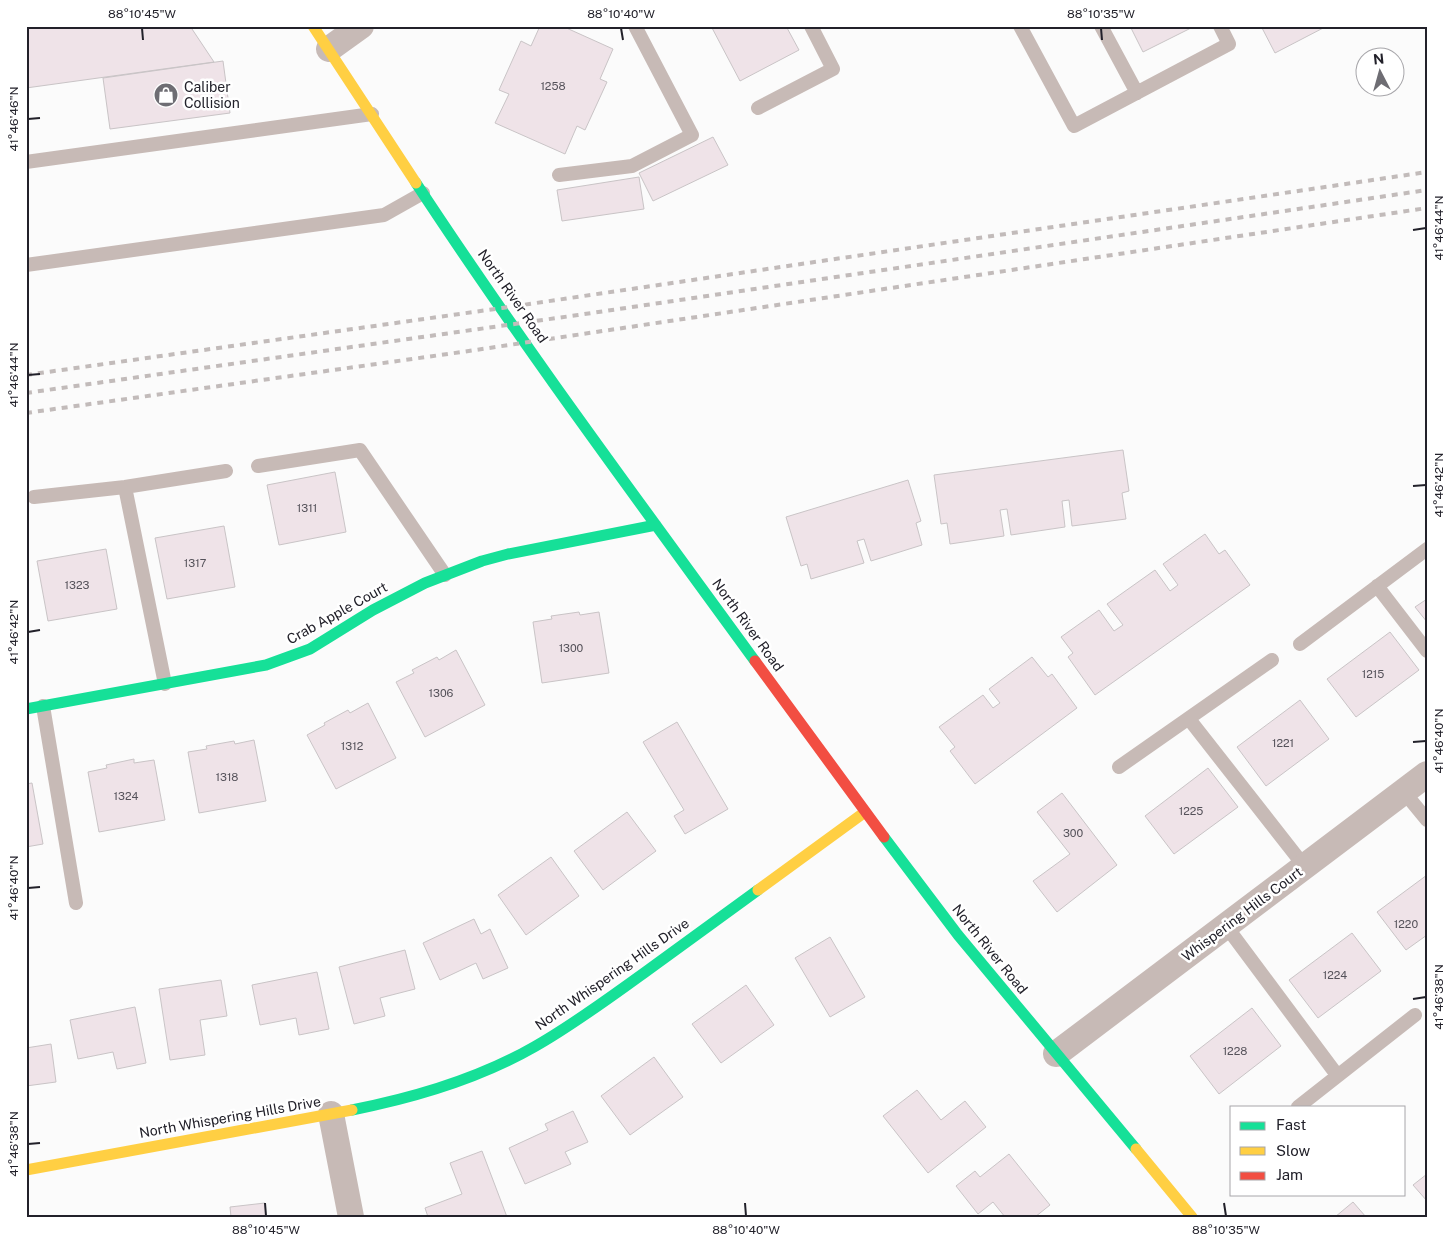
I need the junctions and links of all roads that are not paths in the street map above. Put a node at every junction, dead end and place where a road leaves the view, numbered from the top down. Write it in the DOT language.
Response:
graph roads {
  1 [pos="314,26"];
  2 [pos="361,26"];
  3 [pos="635,26"];
  4 [pos="812,26"];
  5 [pos="1020,26"];
  6 [pos="1101,26"];
  7 [pos="1220,26"];
  8 [pos="329,49"];
  9 [pos="1137,93"];
  10 [pos="758,108"];
  11 [pos="372,114"];
  12 [pos="26,162"];
  13 [pos="559,175"];
  14 [pos="423,193"];
  15 [pos="26,265"];
  16 [pos="258,466"];
  17 [pos="226,472"];
  18 [pos="126,487"];
  19 [pos="34,497"];
  20 [pos="656,525"];
  21 [pos="1427,548"];
  22 [pos="445,575"];
  23 [pos="1378,586"];
  24 [pos="1300,644"];
  25 [pos="1427,651"];
  26 [pos="1272,660"];
  27 [pos="166,684"];
  28 [pos="43,706"];
  29 [pos="26,709"];
  30 [pos="1189,719"];
  31 [pos="1119,768"];
  32 [pos="1427,774"];
  33 [pos="1404,792"];
  34 [pos="865,812"];
  35 [pos="1427,820"];
  36 [pos="1305,866"];
  37 [pos="76,903"];
  38 [pos="1226,926"];
  39 [pos="1415,1014"];
  40 [pos="1056,1054"];
  41 [pos="1337,1075"];
  42 [pos="1299,1106"];
  43 [pos="331,1114"];
  44 [pos="26,1170"];
  45 [pos="350,1217"];
  46 [pos="1192,1217"];
  1 -- 8 [label="street, North River Road"];
  2 -- 8 [label="street"];
  3 -- 13 [label="lane"];
  4 -- 10 [label="lane"];
  5 -- 9 [label="lane"];
  6 -- 9 [label="lane"];
  7 -- 9 [label="lane"];
  8 -- 11 [label="street, North River Road"];
  11 -- 12 [label="lane"];
  11 -- 14 [label="street, North River Road"];
  14 -- 15 [label="lane"];
  14 -- 20 [label="street, North River Road"];
  16 -- 22 [label="lane"];
  17 -- 18 [label="lane"];
  18 -- 19 [label="lane"];
  18 -- 27 [label="lane"];
  20 -- 22 [label="street, Crab Apple Court"];
  20 -- 34 [label="street, North River Road"];
  21 -- 23 [label="lane"];
  22 -- 27 [label="street, Crab Apple Court"];
  23 -- 24 [label="lane"];
  23 -- 25 [label="lane"];
  26 -- 30 [label="lane"];
  27 -- 28 [label="street, Crab Apple Court"];
  28 -- 29 [label="street, Crab Apple Court"];
  28 -- 37 [label="lane"];
  30 -- 31 [label="lane"];
  30 -- 36 [label="lane"];
  32 -- 33 [label="street, Whispering Hills Court"];
  33 -- 35 [label="lane"];
  33 -- 36 [label="street, Whispering Hills Court"];
  34 -- 40 [label="street, North River Road"];
  34 -- 43 [label="street, North Whispering Hills Drive"];
  36 -- 38 [label="street, Whispering Hills Court"];
  38 -- 40 [label="street, Whispering Hills Court"];
  38 -- 41 [label="lane"];
  39 -- 41 [label="lane"];
  40 -- 46 [label="street, North River Road"];
  41 -- 42 [label="lane"];
  43 -- 44 [label="street, North Whispering Hills Drive"];
  43 -- 45 [label="street"];
}
